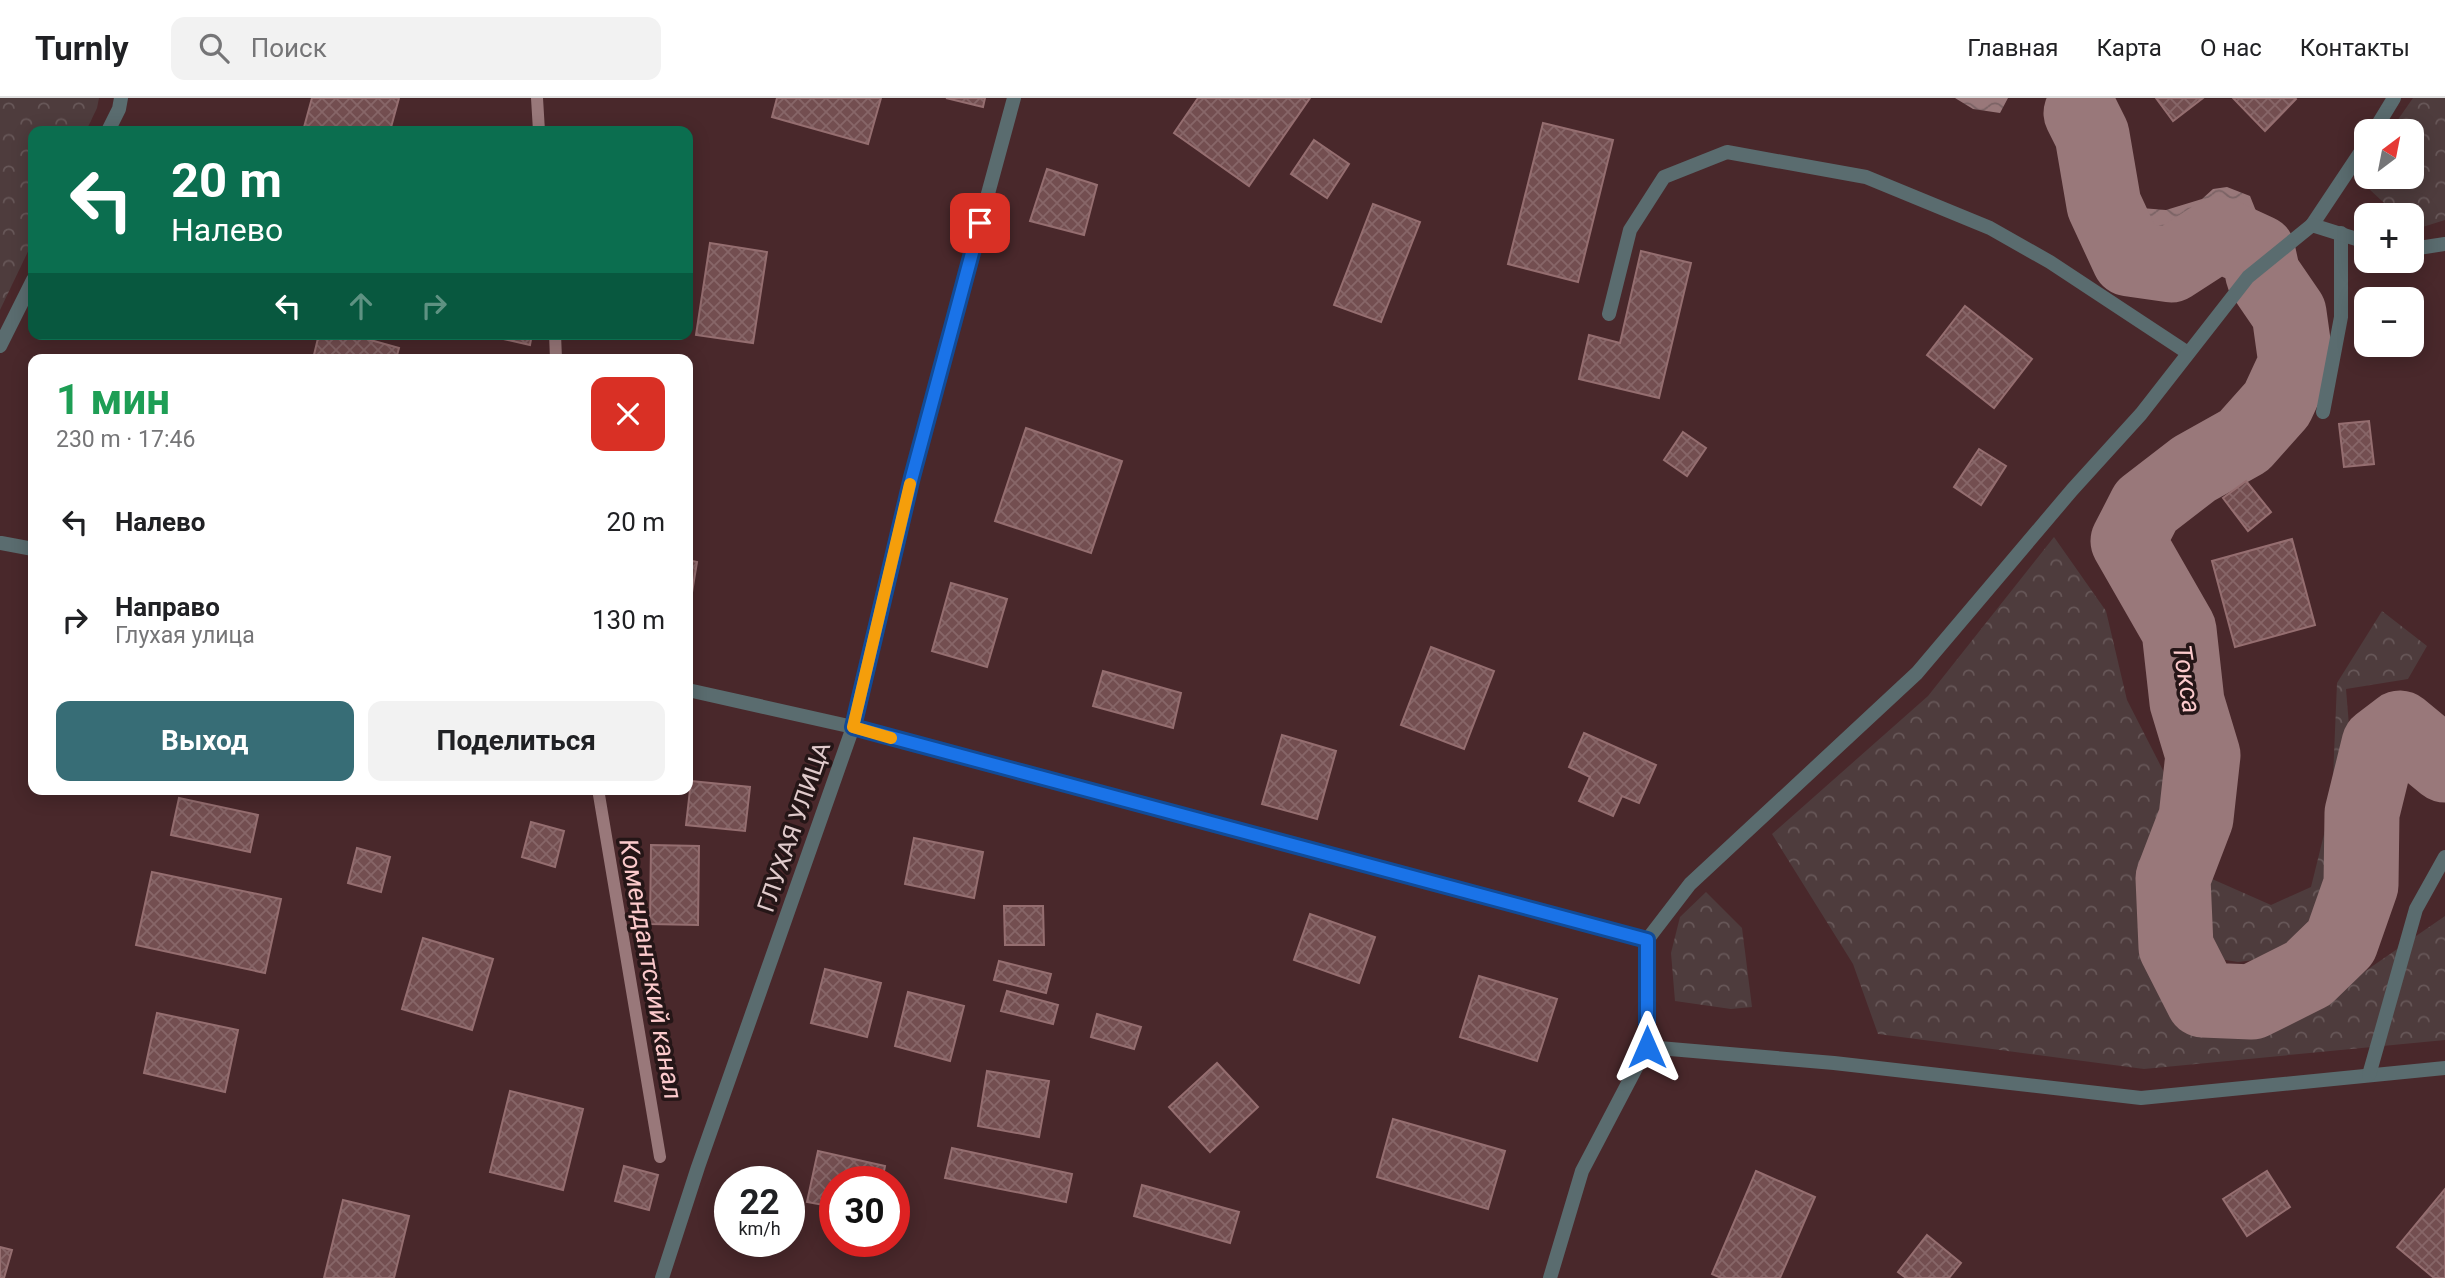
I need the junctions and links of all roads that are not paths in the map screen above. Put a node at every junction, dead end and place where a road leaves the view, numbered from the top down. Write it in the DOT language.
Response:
graph roads {
  1 [pos="121,98"];
  2 [pos="1014,98"];
  3 [pos="2394,98"];
  4 [pos="2381,119"];
  5 [pos="110,126"];
  6 [pos="2354,162"];
  7 [pos="2312,225"];
  8 [pos="2341,233"];
  9 [pos="2354,238"];
  10 [pos="2445,244"];
  11 [pos="2424,247"];
  12 [pos="28,290"];
  13 [pos="1609,314"];
  14 [pos="0,346"];
  15 [pos="2188,353"];
  16 [pos="2323,412"];
  17 [pos="0,544"];
  18 [pos="28,547"];
  19 [pos="693,691"];
  20 [pos="853,727"];
  21 [pos="2445,857"];
  22 [pos="1647,940"];
  23 [pos="1647,1047"];
  24 [pos="2445,1068"];
  25 [pos="2369,1075"];
  26 [pos="662,1278"];
  27 [pos="1550,1278"];
  1 -- 5 [label="street"];
  2 -- 20 [label="street, ГЛУХАЯ УЛИЦА"];
  3 -- 4 [label="street"];
  6 -- 7 [label="street"];
  7 -- 8 [label="street"];
  7 -- 15 [label="street"];
  8 -- 9 [label="street"];
  8 -- 16 [label="street"];
  10 -- 11 [label="street"];
  12 -- 14 [label="street"];
  13 -- 15 [label="street"];
  15 -- 22 [label="street"];
  17 -- 18 [label="street"];
  19 -- 20 [label="street"];
  20 -- 22 [label="street"];
  20 -- 26 [label="street, ГЛУХАЯ УЛИЦА"];
  21 -- 25 [label="street"];
  22 -- 23 [label="street"];
  23 -- 25 [label="street"];
  23 -- 27 [label="street"];
  24 -- 25 [label="street"];
}
